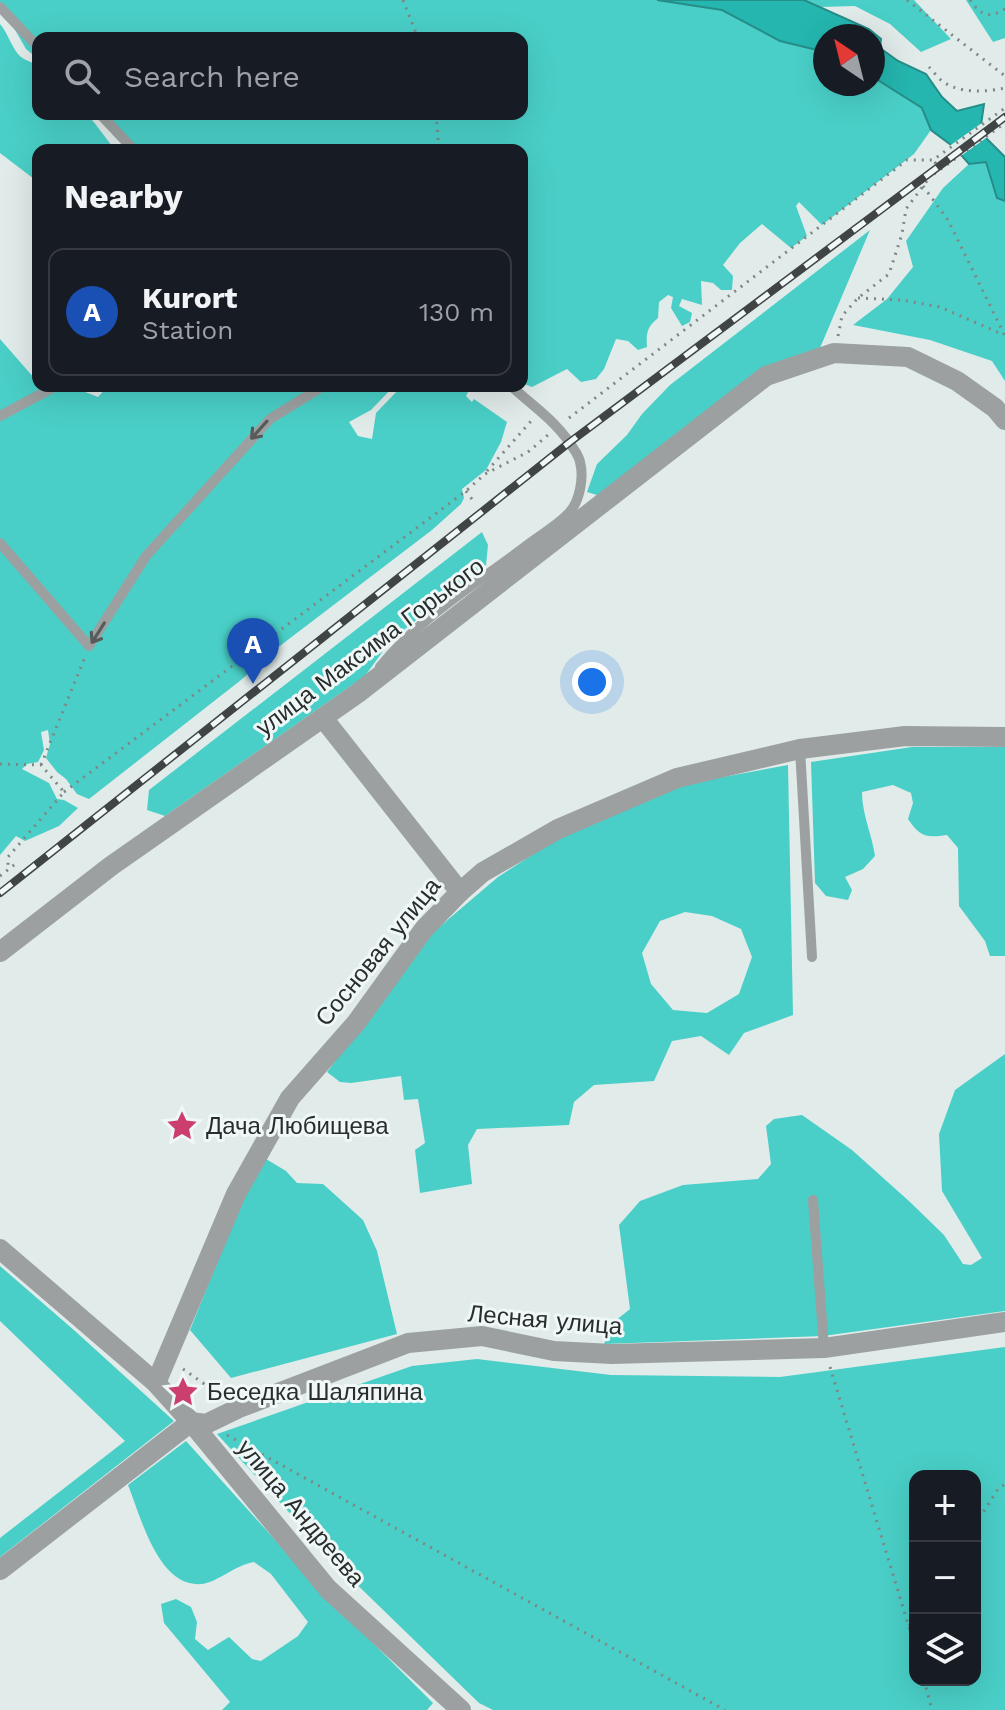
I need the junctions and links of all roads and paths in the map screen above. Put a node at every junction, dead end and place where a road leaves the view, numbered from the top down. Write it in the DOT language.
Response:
graph roads {
  1 [pos="403,0"];
  2 [pos="907,0"];
  3 [pos="970,0"];
  4 [pos="0,7"];
  5 [pos="1005,9"];
  6 [pos="416,32"];
  7 [pos="32,41"];
  8 [pos="929,67"];
  9 [pos="1005,76"];
  10 [pos="1005,88"];
  11 [pos="1005,108"];
  12 [pos="106,120"];
  13 [pos="436,120"];
  14 [pos="1005,123"];
  15 [pos="128,144"];
  16 [pos="438,144"];
  17 [pos="933,160"];
  18 [pos="930,177"];
  19 [pos="923,186"];
  20 [pos="858,298"];
  21 [pos="834,353"];
  22 [pos="45,392"];
  23 [pos="313,392"];
  24 [pos="518,392"];
  25 [pos="542,410"];
  26 [pos="0,416"];
  27 [pos="1005,420"];
  28 [pos="558,427"];
  29 [pos="485,474"];
  30 [pos="466,491"];
  31 [pos="474,502"];
  32 [pos="0,543"];
  33 [pos="89,646"];
  34 [pos="358,693"];
  35 [pos="323,718"];
  36 [pos="1005,737"];
  37 [pos="800,749"];
  38 [pos="0,762"];
  39 [pos="41,765"];
  40 [pos="64,792"];
  41 [pos="18,862"];
  42 [pos="8,869"];
  43 [pos="0,876"];
  44 [pos="460,892"];
  45 [pos="0,952"];
  46 [pos="812,957"];
  47 [pos="813,1200"];
  48 [pos="0,1249"];
  49 [pos="1005,1322"];
  50 [pos="824,1348"];
  51 [pos="167,1358"];
  52 [pos="156,1383"];
  53 [pos="239,1408"];
  54 [pos="199,1423"];
  55 [pos="1005,1484"];
  56 [pos="981,1516"];
  57 [pos="0,1570"];
  58 [pos="909,1626"];
  59 [pos="926,1686"];
  60 [pos="461,1710"];
  61 [pos="725,1710"];
  62 [pos="932,1710"];
  1 -- 6 [label="path"];
  2 -- 9 [label="path"];
  3 -- 5 [label="path"];
  4 -- 7 [label="lane"];
  8 -- 10 [label="path"];
  11 -- 17 [label="path"];
  12 -- 15 [label="lane"];
  13 -- 16 [label="path"];
  14 -- 18 [label="path"];
  17 -- 18 [label="path"];
  17 -- 28 [label="path"];
  18 -- 19 [label="path"];
  19 -- 20 [label="path"];
  19 -- 20 [label="path"];
  20 -- 21 [label="path"];
  21 -- 27 [label="street"];
  21 -- 34 [label="street, улица Максима Горького"];
  22 -- 26 [label="lane"];
  23 -- 33 [label="lane, one-way"];
  24 -- 25 [label="lane"];
  25 -- 28 [label="lane"];
  25 -- 29 [label="path"];
  28 -- 29 [label="path"];
  28 -- 34 [label="lane"];
  29 -- 30 [label="path"];
  30 -- 31 [label="path"];
  30 -- 40 [label="path"];
  32 -- 33 [label="lane"];
  33 -- 39 [label="path"];
  34 -- 35 [label="street, улица Максима Горького"];
  35 -- 44 [label="street"];
  35 -- 45 [label="street, улица Максима Горького"];
  36 -- 37 [label="street, Сосновая улица"];
  37 -- 44 [label="street, Сосновая улица"];
  37 -- 46 [label="lane"];
  38 -- 39 [label="path"];
  39 -- 40 [label="path"];
  40 -- 42 [label="path"];
  41 -- 42 [label="path"];
  42 -- 43 [label="path"];
  44 -- 51 [label="street, Сосновая улица"];
  47 -- 50 [label="lane"];
  48 -- 52 [label="street, улица Андреева"];
  49 -- 50 [label="street, Лесная улица"];
  50 -- 53 [label="street, Лесная улица"];
  50 -- 58 [label="path"];
  51 -- 52 [label="street, Сосновая улица"];
  51 -- 53 [label="path"];
  52 -- 54 [label="street, улица Андреева"];
  53 -- 54 [label="street, Лесная улица"];
  54 -- 57 [label="street, Лесная улица"];
  54 -- 60 [label="street, улица Андреева"];
  54 -- 61 [label="path"];
  55 -- 56 [label="path"];
  59 -- 62 [label="path"];
}
